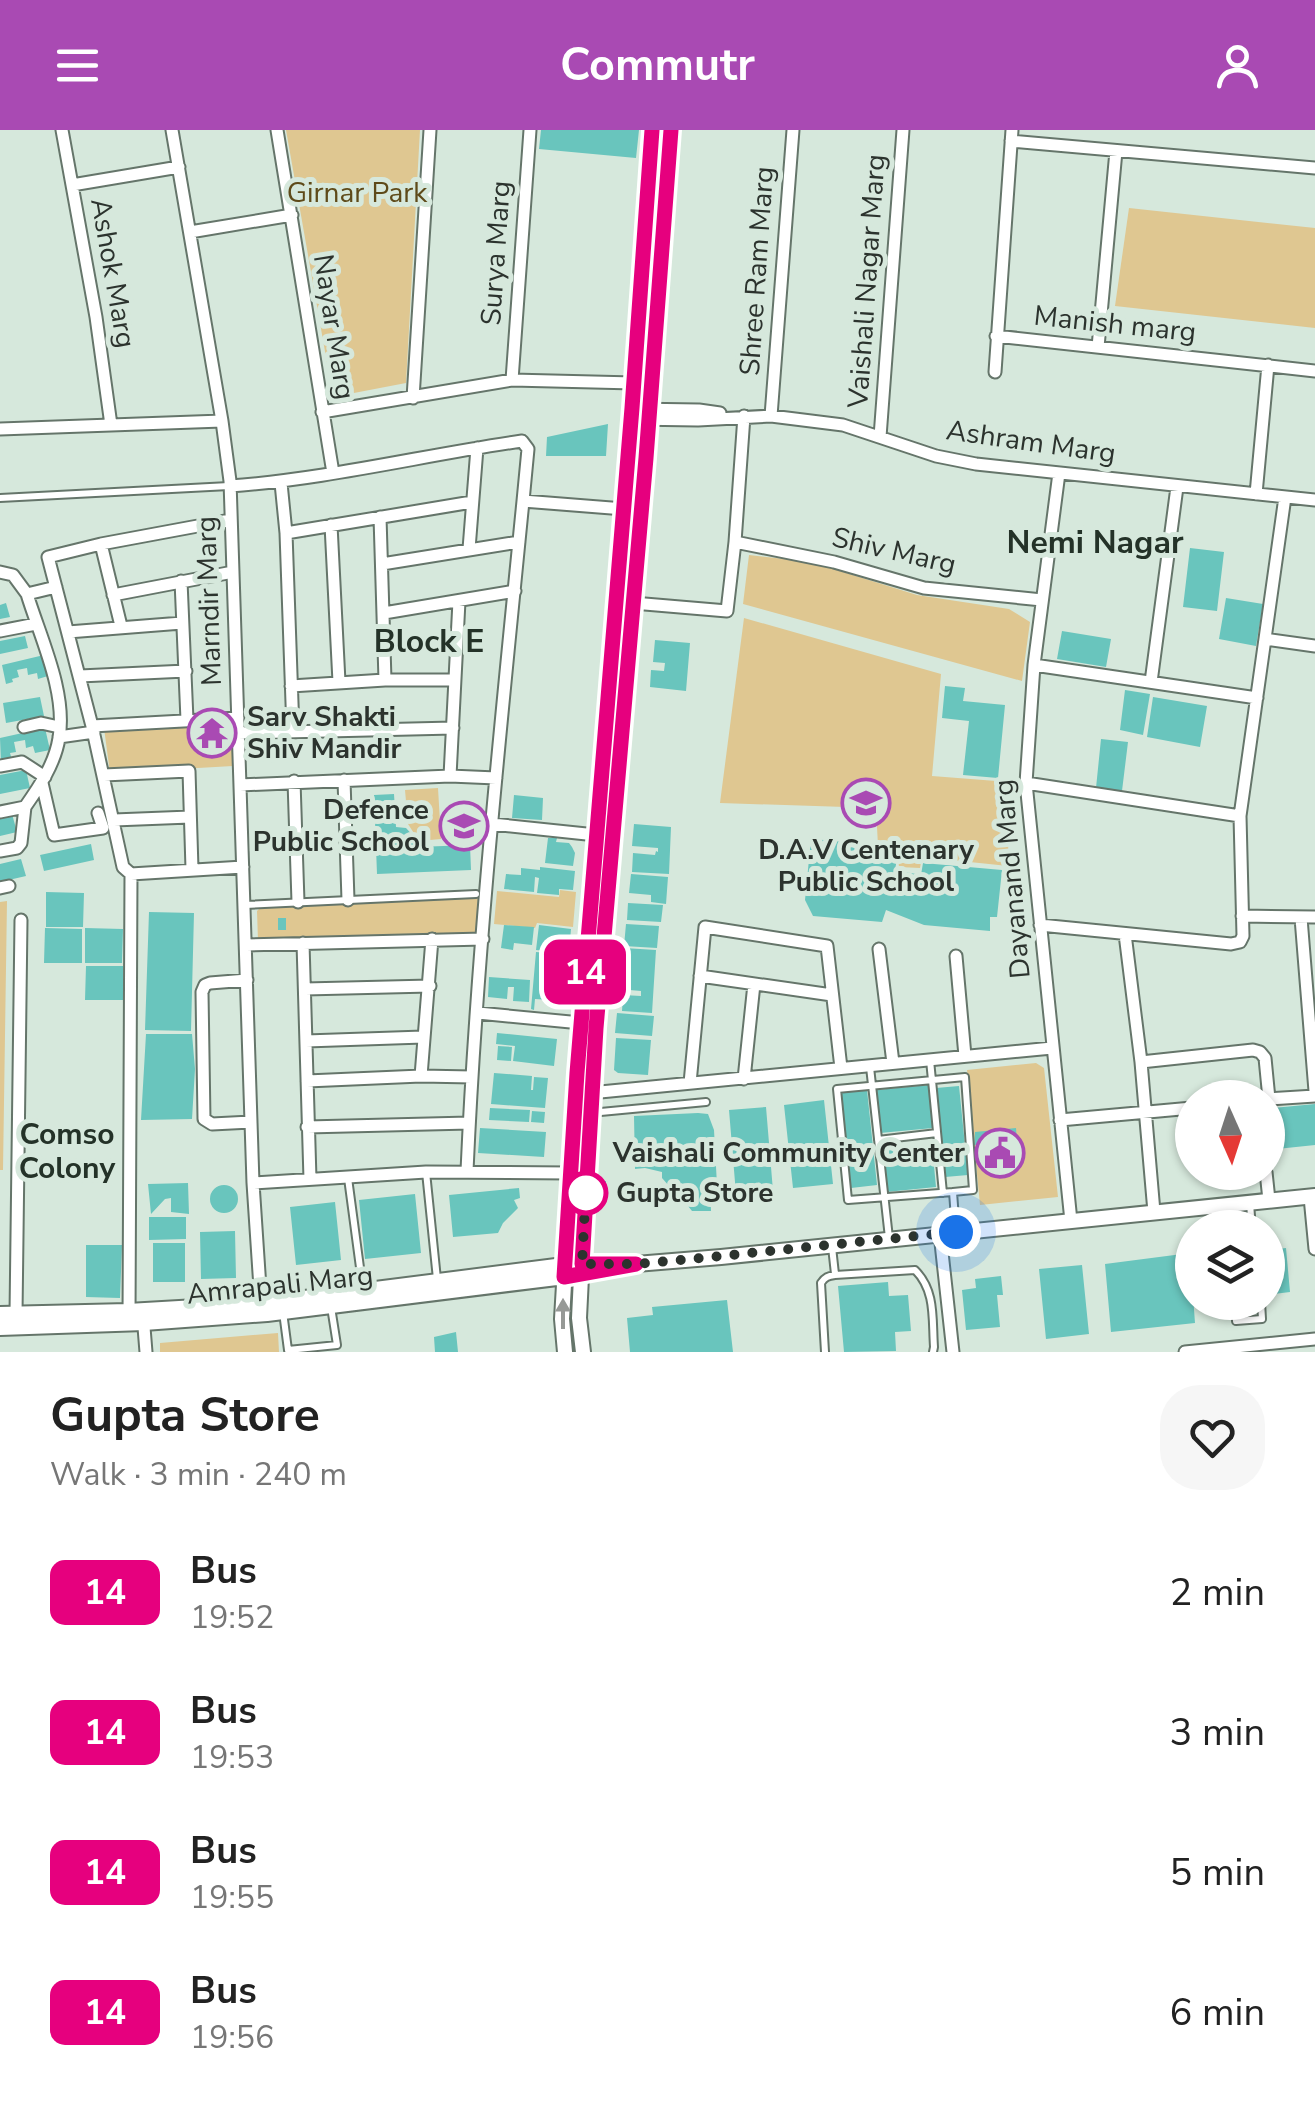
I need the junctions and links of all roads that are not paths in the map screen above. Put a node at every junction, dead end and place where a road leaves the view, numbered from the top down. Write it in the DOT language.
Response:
graph roads {
  1 [pos="62,130"];
  2 [pos="172,130"];
  3 [pos="276,130"];
  4 [pos="430,130"];
  5 [pos="530,130"];
  6 [pos="652,130"];
  7 [pos="672,130"];
  8 [pos="792,130"];
  9 [pos="903,130"];
  10 [pos="1011,136"];
  11 [pos="1116,150"];
  12 [pos="179,167"];
  13 [pos="1315,168"];
  14 [pos="72,185"];
  15 [pos="292,215"];
  16 [pos="190,232"];
  17 [pos="996,336"];
  18 [pos="1098,347"];
  19 [pos="1268,366"];
  20 [pos="1315,371"];
  21 [pos="995,372"];
  22 [pos="512,380"];
  23 [pos="634,383"];
  24 [pos="413,398"];
  25 [pos="322,412"];
  26 [pos="632,414"];
  27 [pos="649,416"];
  28 [pos="744,416"];
  29 [pos="771,416"];
  30 [pos="222,421"];
  31 [pos="112,425"];
  32 [pos="0,429"];
  33 [pos="880,437"];
  34 [pos="476,448"];
  35 [pos="333,472"];
  36 [pos="1059,473"];
  37 [pos="280,483"];
  38 [pos="230,486"];
  39 [pos="1177,487"];
  40 [pos="1256,494"];
  41 [pos="1285,497"];
  42 [pos="0,498"];
  43 [pos="1315,500"];
  44 [pos="524,501"];
  45 [pos="472,502"];
  46 [pos="624,509"];
  47 [pos="380,517"];
  48 [pos="230,520"];
  49 [pos="331,525"];
  50 [pos="286,533"];
  51 [pos="519,542"];
  52 [pos="735,542"];
  53 [pos="101,544"];
  54 [pos="470,549"];
  55 [pos="382,564"];
  56 [pos="0,572"];
  57 [pos="233,572"];
  58 [pos="181,581"];
  59 [pos="56,587"];
  60 [pos="515,590"];
  61 [pos="28,594"];
  62 [pos="114,595"];
  63 [pos="1042,600"];
  64 [pos="459,601"];
  65 [pos="633,603"];
  66 [pos="384,613"];
  67 [pos="182,623"];
  68 [pos="36,624"];
  69 [pos="121,626"];
  70 [pos="0,631"];
  71 [pos="68,632"];
  72 [pos="1264,639"];
  73 [pos="1315,646"];
  74 [pos="1034,665"];
  75 [pos="186,671"];
  76 [pos="80,676"];
  77 [pos="385,680"];
  78 [pos="454,680"];
  79 [pos="339,682"];
  80 [pos="1151,682"];
  81 [pos="291,686"];
  82 [pos="1256,698"];
  83 [pos="238,718"];
  84 [pos="187,720"];
  85 [pos="24,727"];
  86 [pos="453,728"];
  87 [pos="93,729"];
  88 [pos="293,731"];
  89 [pos="59,732"];
  90 [pos="239,734"];
  91 [pos="0,766"];
  92 [pos="104,775"];
  93 [pos="450,776"];
  94 [pos="496,778"];
  95 [pos="43,780"];
  96 [pos="344,780"];
  97 [pos="294,781"];
  98 [pos="1026,784"];
  99 [pos="240,785"];
  100 [pos="24,807"];
  101 [pos="0,812"];
  102 [pos="98,813"];
  103 [pos="1240,816"];
  104 [pos="190,817"];
  105 [pos="114,820"];
  106 [pos="488,827"];
  107 [pos="596,835"];
  108 [pos="0,851"];
  109 [pos="244,867"];
  110 [pos="192,870"];
  111 [pos="131,874"];
  112 [pos="476,894"];
  113 [pos="348,900"];
  114 [pos="298,902"];
  115 [pos="245,904"];
  116 [pos="1242,916"];
  117 [pos="1315,917"];
  118 [pos="1301,918"];
  119 [pos="21,920"];
  120 [pos="1040,925"];
  121 [pos="1126,934"];
  122 [pos="432,939"];
  123 [pos="484,939"];
  124 [pos="303,943"];
  125 [pos="246,945"];
  126 [pos="879,949"];
  127 [pos="956,956"];
  128 [pos="700,976"];
  129 [pos="247,980"];
  130 [pos="754,984"];
  131 [pos="430,986"];
  132 [pos="305,989"];
  133 [pos="1311,994"];
  134 [pos="832,996"];
  135 [pos="478,1013"];
  136 [pos="581,1023"];
  137 [pos="422,1037"];
  138 [pos="306,1042"];
  139 [pos="1314,1044"];
  140 [pos="1052,1048"];
  141 [pos="962,1057"];
  142 [pos="930,1060"];
  143 [pos="1141,1062"];
  144 [pos="893,1063"];
  145 [pos="870,1066"];
  146 [pos="841,1068"];
  147 [pos="421,1076"];
  148 [pos="472,1077"];
  149 [pos="962,1077"];
  150 [pos="744,1078"];
  151 [pos="932,1080"];
  152 [pos="1266,1080"];
  153 [pos="306,1081"];
  154 [pos="690,1083"];
  155 [pos="872,1086"];
  156 [pos="590,1092"];
  157 [pos="1315,1093"];
  158 [pos="1285,1097"];
  159 [pos="706,1102"];
  160 [pos="1175,1109"];
  161 [pos="1145,1112"];
  162 [pos="590,1113"];
  163 [pos="1060,1120"];
  164 [pos="252,1122"];
  165 [pos="469,1123"];
  166 [pos="307,1127"];
  167 [pos="937,1133"];
  168 [pos="878,1140"];
  169 [pos="467,1171"];
  170 [pos="426,1172"];
  171 [pos="570,1173"];
  172 [pos="348,1177"];
  173 [pos="310,1179"];
  174 [pos="254,1183"];
  175 [pos="1268,1190"];
  176 [pos="943,1192"];
  177 [pos="952,1192"];
  178 [pos="1312,1196"];
  179 [pos="884,1197"];
  180 [pos="1269,1200"];
  181 [pos="1250,1203"];
  182 [pos="1251,1210"];
  183 [pos="1154,1212"];
  184 [pos="1071,1221"];
  185 [pos="956,1232"];
  186 [pos="940,1234"];
  187 [pos="889,1240"];
  188 [pos="832,1246"];
  189 [pos="1315,1249"];
  190 [pos="582,1269"];
  191 [pos="564,1271"];
  192 [pos="835,1274"];
  193 [pos="438,1280"];
  194 [pos="363,1291"];
  195 [pos="331,1306"];
  196 [pos="272,1310"];
  197 [pos="8,1314"];
  198 [pos="136,1317"];
  199 [pos="0,1328"];
  200 [pos="1315,1339"];
  201 [pos="1237,1349"];
  202 [pos="146,1352"];
  203 [pos="565,1352"];
  204 [pos="583,1352"];
  205 [pos="825,1352"];
  206 [pos="932,1352"];
  207 [pos="953,1352"];
  208 [pos="1185,1352"];
  1 -- 14 [label="street, Ashok Marg"];
  2 -- 12 [label="street, Marndir Marg"];
  3 -- 15 [label="street, Nayar Marg"];
  4 -- 24 [label="street"];
  5 -- 22 [label="street, Surya Marg"];
  6 -- 23 [label="street"];
  7 -- 27 [label="street"];
  8 -- 29 [label="street, Shree Ram Marg"];
  9 -- 33 [label="street, Vaishali Nagar Marg"];
  10 -- 11 [label="street"];
  10 -- 17 [label="street, Manish marg"];
  11 -- 13 [label="street"];
  11 -- 18 [label="street"];
  12 -- 14 [label="street"];
  12 -- 16 [label="street, Marndir Marg"];
  14 -- 31 [label="street, Ashok Marg"];
  15 -- 16 [label="street"];
  15 -- 25 [label="street, Nayar Marg"];
  16 -- 30 [label="street, Marndir Marg"];
  17 -- 18 [label="street, Manish marg"];
  17 -- 21 [label="street"];
  18 -- 19 [label="street, Manish marg"];
  19 -- 20 [label="street, Manish marg"];
  19 -- 40 [label="street"];
  22 -- 23 [label="street"];
  22 -- 24 [label="street"];
  23 -- 26 [label="street"];
  24 -- 25 [label="street"];
  25 -- 35 [label="street, Nayar Marg"];
  26 -- 27 [label="street, Ashram Marg"];
  26 -- 46 [label="street"];
  27 -- 28 [label="street, Ashram Marg"];
  27 -- 65 [label="street"];
  28 -- 29 [label="street, Ashram Marg"];
  28 -- 52 [label="street"];
  29 -- 33 [label="street, Ashram Marg"];
  30 -- 31 [label="street"];
  30 -- 38 [label="street, Marndir Marg"];
  31 -- 32 [label="street"];
  33 -- 36 [label="street, Ashram Marg"];
  34 -- 35 [label="street"];
  34 -- 44 [label="street"];
  34 -- 45 [label="street"];
  35 -- 37 [label="street"];
  36 -- 39 [label="street, Ashram Marg"];
  36 -- 63 [label="street, Dayanand Marg"];
  37 -- 38 [label="street"];
  37 -- 50 [label="street"];
  38 -- 42 [label="lane"];
  38 -- 48 [label="street, Marndir Marg"];
  39 -- 40 [label="street, Ashram Marg"];
  39 -- 80 [label="street"];
  40 -- 41 [label="street, Ashram Marg"];
  41 -- 43 [label="street, Ashram Marg"];
  41 -- 72 [label="street"];
  44 -- 46 [label="street"];
  44 -- 51 [label="street"];
  45 -- 47 [label="street"];
  45 -- 54 [label="street"];
  46 -- 107 [label="street"];
  47 -- 49 [label="street"];
  47 -- 55 [label="street"];
  48 -- 53 [label="street"];
  48 -- 57 [label="street, Marndir Marg"];
  49 -- 50 [label="street"];
  49 -- 79 [label="street"];
  50 -- 81 [label="street"];
  51 -- 54 [label="street"];
  51 -- 60 [label="street"];
  52 -- 63 [label="street, Shiv Marg"];
  52 -- 65 [label="street"];
  53 -- 59 [label="street"];
  53 -- 62 [label="street"];
  54 -- 55 [label="street"];
  55 -- 66 [label="street"];
  56 -- 61 [label="street"];
  57 -- 58 [label="street"];
  57 -- 83 [label="street, Marndir Marg"];
  58 -- 62 [label="street"];
  58 -- 67 [label="street"];
  59 -- 61 [label="street"];
  59 -- 71 [label="street"];
  60 -- 64 [label="street"];
  60 -- 94 [label="street"];
  61 -- 68 [label="street"];
  62 -- 69 [label="street"];
  63 -- 74 [label="street, Dayanand Marg"];
  64 -- 66 [label="street"];
  64 -- 78 [label="street"];
  65 -- 156 [label="street"];
  66 -- 77 [label="street"];
  67 -- 69 [label="street"];
  67 -- 75 [label="street"];
  68 -- 70 [label="street"];
  68 -- 89 [label="street"];
  69 -- 71 [label="street"];
  71 -- 76 [label="street"];
  72 -- 73 [label="street"];
  72 -- 82 [label="street"];
  74 -- 80 [label="street"];
  74 -- 98 [label="street, Dayanand Marg"];
  75 -- 76 [label="street"];
  75 -- 84 [label="street"];
  76 -- 87 [label="street"];
  77 -- 78 [label="street"];
  77 -- 79 [label="street"];
  78 -- 86 [label="street"];
  79 -- 81 [label="street"];
  80 -- 82 [label="street"];
  81 -- 88 [label="street"];
  82 -- 103 [label="street"];
  83 -- 84 [label="street"];
  83 -- 90 [label="street, Marndir Marg"];
  84 -- 87 [label="street"];
  85 -- 89 [label="street"];
  86 -- 88 [label="street"];
  86 -- 93 [label="street"];
  87 -- 89 [label="street"];
  87 -- 92 [label="street"];
  88 -- 90 [label="street"];
  89 -- 95 [label="street"];
  90 -- 99 [label="street, Marndir Marg"];
  91 -- 95 [label="street"];
  92 -- 104 [label="street"];
  92 -- 105 [label="street"];
  93 -- 94 [label="street"];
  93 -- 96 [label="street"];
  94 -- 106 [label="street"];
  95 -- 100 [label="street"];
  95 -- 102 [label="street"];
  96 -- 97 [label="street"];
  96 -- 113 [label="street"];
  97 -- 99 [label="street"];
  97 -- 114 [label="street"];
  98 -- 103 [label="street"];
  98 -- 120 [label="street, Dayanand Marg"];
  99 -- 109 [label="street, Marndir Marg"];
  100 -- 101 [label="street"];
  100 -- 108 [label="street"];
  103 -- 116 [label="street"];
  104 -- 105 [label="street"];
  104 -- 110 [label="street"];
  105 -- 111 [label="street"];
  106 -- 107 [label="street"];
  106 -- 123 [label="street"];
  107 -- 136 [label="street"];
  109 -- 110 [label="street"];
  109 -- 115 [label="street, Marndir Marg"];
  110 -- 111 [label="street"];
  111 -- 198 [label="street"];
  112 -- 113 [label="lane"];
  113 -- 114 [label="lane"];
  114 -- 115 [label="lane"];
  115 -- 125 [label="street, Marndir Marg"];
  116 -- 118 [label="street"];
  116 -- 121 [label="street"];
  117 -- 118 [label="street"];
  118 -- 133 [label="street"];
  119 -- 197 [label="street"];
  120 -- 121 [label="street"];
  120 -- 140 [label="street, Dayanand Marg"];
  121 -- 143 [label="street"];
  122 -- 123 [label="street"];
  122 -- 124 [label="street"];
  122 -- 131 [label="street"];
  123 -- 135 [label="street"];
  124 -- 125 [label="street"];
  124 -- 132 [label="street"];
  125 -- 129 [label="street, Marndir Marg"];
  126 -- 144 [label="street"];
  127 -- 141 [label="street"];
  128 -- 130 [label="street"];
  128 -- 134 [label="street"];
  128 -- 154 [label="street"];
  129 -- 164 [label="street, Marndir Marg"];
  129 -- 164 [label="street"];
  130 -- 134 [label="street"];
  130 -- 150 [label="street"];
  131 -- 132 [label="street"];
  131 -- 137 [label="street"];
  132 -- 138 [label="street"];
  133 -- 139 [label="street"];
  134 -- 146 [label="street"];
  135 -- 136 [label="street"];
  135 -- 148 [label="street"];
  136 -- 171 [label="street"];
  137 -- 138 [label="street"];
  137 -- 147 [label="street"];
  138 -- 153 [label="street"];
  139 -- 157 [label="street"];
  140 -- 141 [label="street"];
  140 -- 163 [label="street, Dayanand Marg"];
  141 -- 142 [label="street"];
  141 -- 149 [label="lane"];
  142 -- 144 [label="street"];
  142 -- 151 [label="lane"];
  143 -- 152 [label="street"];
  143 -- 161 [label="street"];
  144 -- 145 [label="street"];
  145 -- 146 [label="street"];
  145 -- 155 [label="lane"];
  146 -- 150 [label="street"];
  147 -- 148 [label="street"];
  147 -- 153 [label="street"];
  148 -- 165 [label="street"];
  149 -- 151 [label="lane"];
  149 -- 177 [label="lane"];
  150 -- 154 [label="street"];
  151 -- 155 [label="lane"];
  151 -- 167 [label="lane"];
  153 -- 166 [label="street"];
  154 -- 156 [label="street"];
  155 -- 168 [label="lane"];
  155 -- 179 [label="lane"];
  156 -- 162 [label="street"];
  157 -- 158 [label="street"];
  159 -- 162 [label="lane"];
  160 -- 161 [label="street"];
  161 -- 163 [label="street"];
  161 -- 183 [label="street"];
  162 -- 190 [label="street"];
  163 -- 184 [label="street, Dayanand Marg"];
  164 -- 174 [label="street, Marndir Marg"];
  165 -- 166 [label="street"];
  165 -- 169 [label="street"];
  166 -- 173 [label="street"];
  167 -- 168 [label="lane"];
  167 -- 176 [label="lane"];
  168 -- 179 [label="lane"];
  169 -- 170 [label="street"];
  169 -- 171 [label="street"];
  170 -- 172 [label="street"];
  170 -- 193 [label="lane"];
  171 -- 191 [label="street"];
  172 -- 173 [label="street"];
  172 -- 194 [label="lane"];
  173 -- 174 [label="street"];
  174 -- 196 [label="street, Marndir Marg"];
  175 -- 180 [label="street"];
  176 -- 177 [label="lane"];
  176 -- 179 [label="lane"];
  177 -- 185 [label="lane"];
  178 -- 180 [label="street"];
  178 -- 189 [label="street"];
  179 -- 187 [label="lane"];
  180 -- 181 [label="street"];
  181 -- 182 [label="lane"];
  181 -- 183 [label="street"];
  183 -- 184 [label="street"];
  184 -- 185 [label="street"];
  185 -- 186 [label="street"];
  186 -- 187 [label="street"];
  186 -- 207 [label="street"];
  187 -- 188 [label="street"];
  188 -- 190 [label="street"];
  188 -- 192 [label="lane"];
  190 -- 191 [label="street"];
  190 -- 204 [label="street"];
  191 -- 193 [label="street, Amrapali Marg"];
  191 -- 195 [label="street, Amrapali Marg"];
  203 -- 191 [label="street, one-way"];
  192 -- 205 [label="lane"];
  192 -- 206 [label="lane"];
  193 -- 194 [label="street, Amrapali Marg"];
  194 -- 196 [label="street, Amrapali Marg"];
  195 -- 196 [label="street, Amrapali Marg"];
  195 -- 196 [label="lane"];
  196 -- 198 [label="street, Amrapali Marg"];
  197 -- 198 [label="street, Amrapali Marg"];
  198 -- 199 [label="street, Amrapali Marg"];
  198 -- 202 [label="street"];
  200 -- 201 [label="street"];
  201 -- 208 [label="street"];
}
